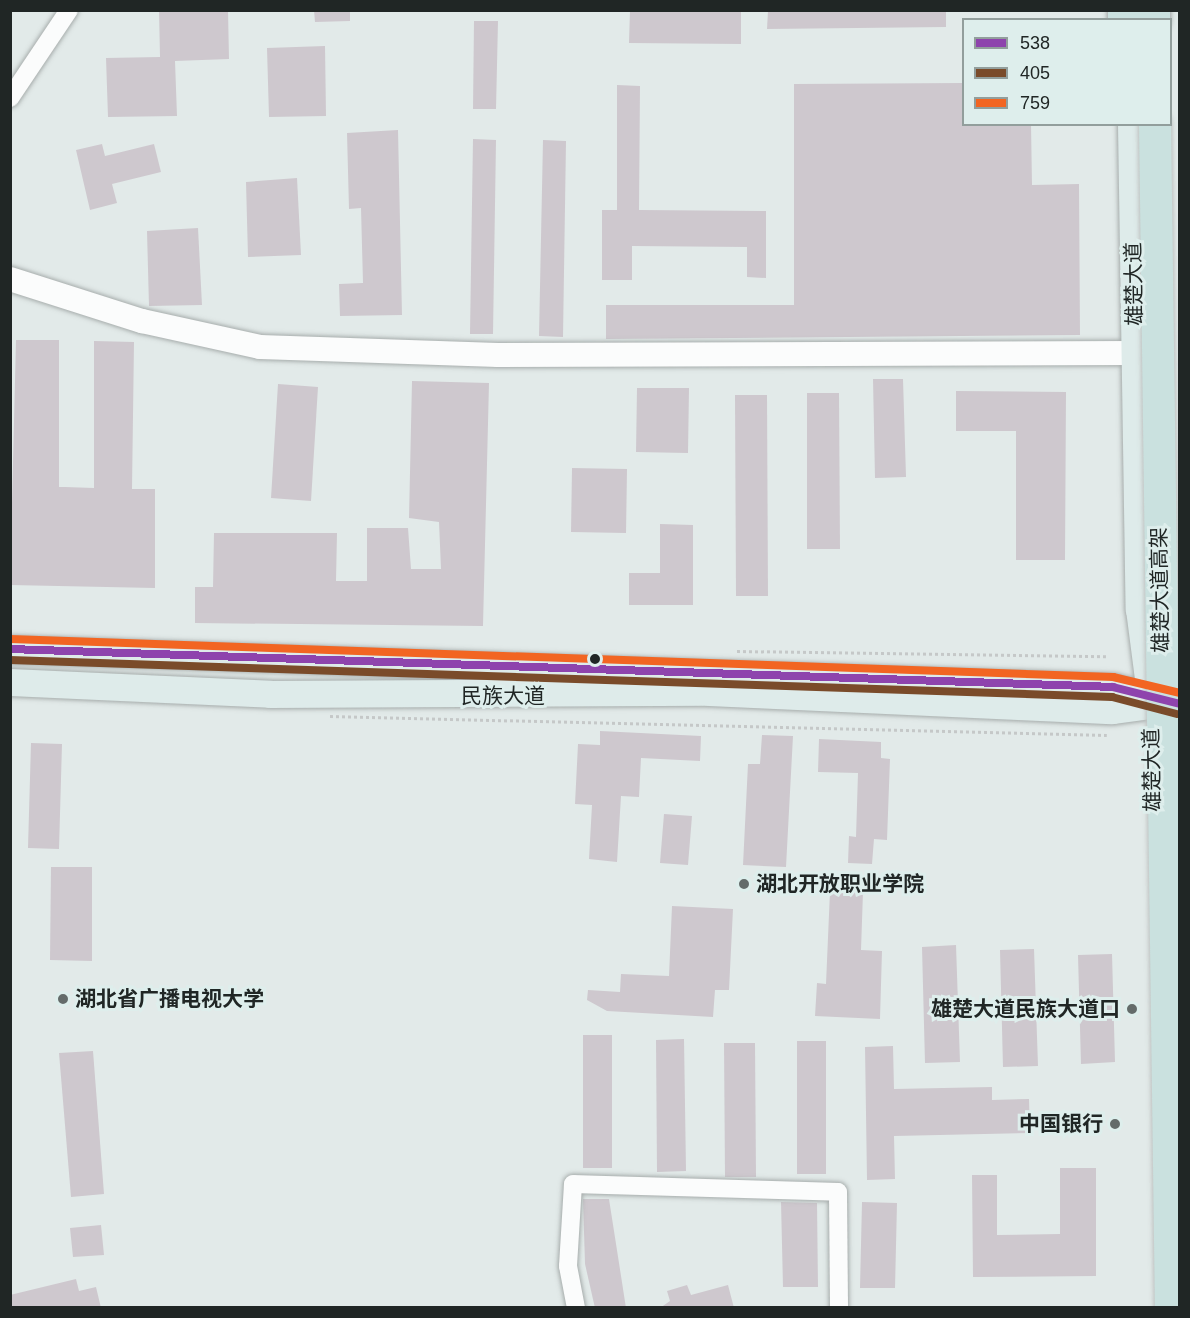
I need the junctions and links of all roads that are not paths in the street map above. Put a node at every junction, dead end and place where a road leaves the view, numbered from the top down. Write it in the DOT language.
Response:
graph roads {
  1 [pos="69,10"];
  2 [pos="10,98"];
  3 [pos="1131,126"];
  4 [pos="1155,126"];
  5 [pos="10,279"];
  6 [pos="1135,353"];
  7 [pos="10,649"];
  8 [pos="10,682"];
  9 [pos="1167,702"];
  10 [pos="576,1308"];
  11 [pos="839,1308"];
  12 [pos="1161,1308"];
  13 [pos="1171,1308"];
  1 -- 2 [label="street"];
  3 -- 6 [label="main road, 雄楚大道"];
  4 -- 13 [label="highway, 雄楚大道高架, bridge"];
  5 -- 6 [label="street"];
  6 -- 9 [label="main road, 雄楚大道"];
  7 -- 9 [label="main road, 民族大道"];
  8 -- 9 [label="main road, 民族大道"];
  9 -- 12 [label="main road, 雄楚大道"];
  10 -- 11 [label="street"];
}
